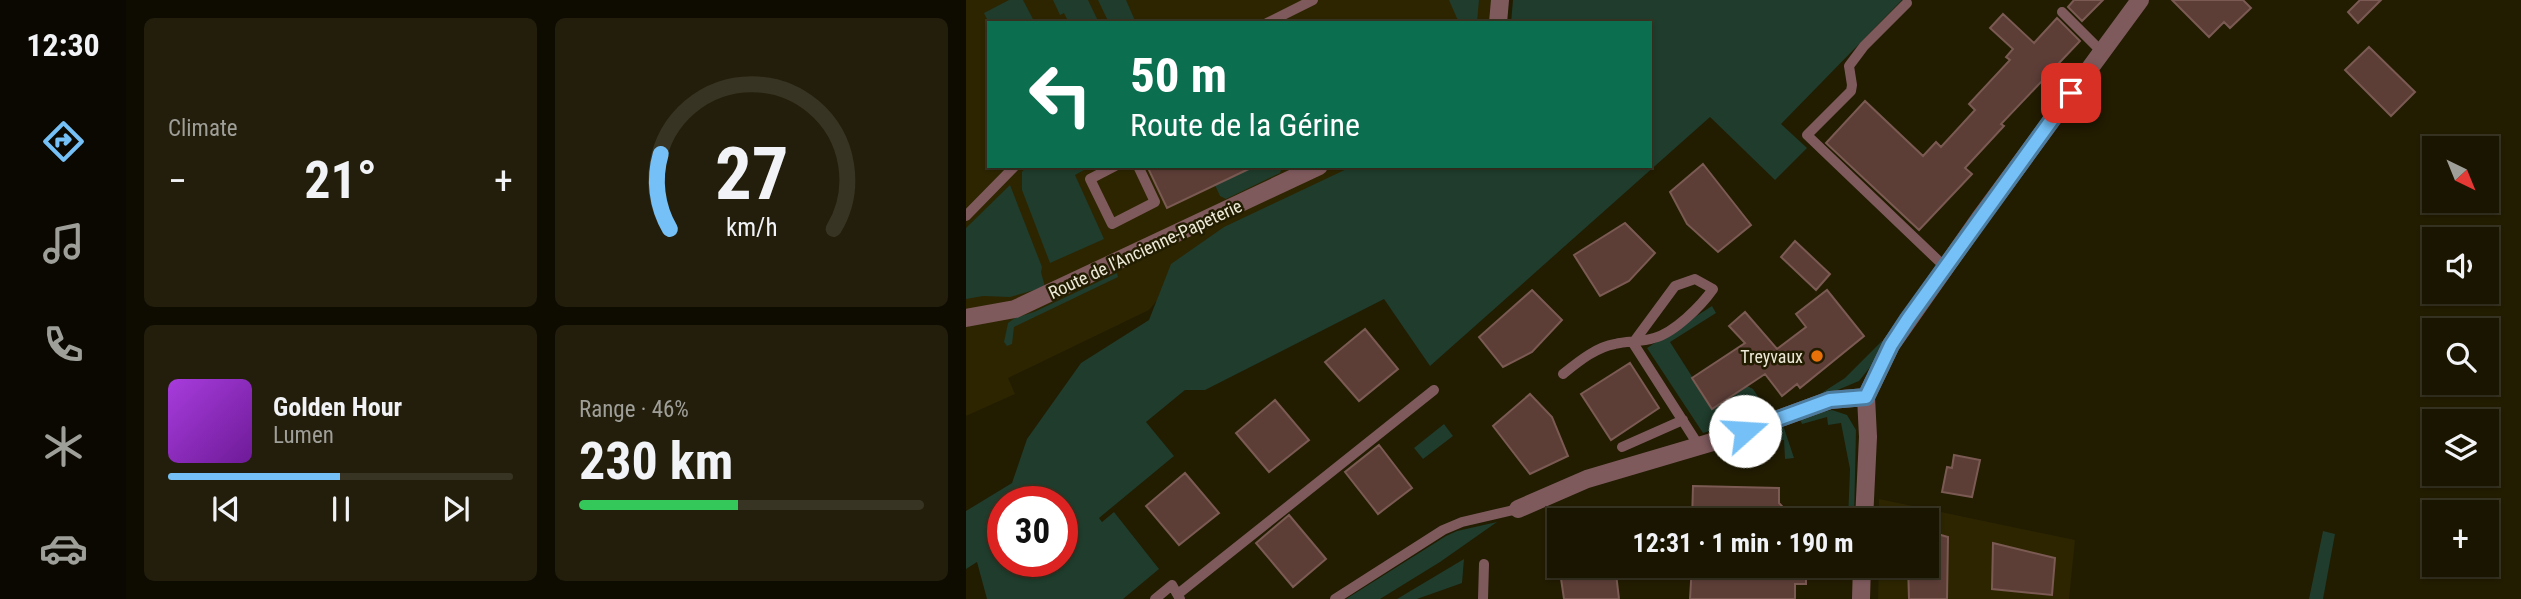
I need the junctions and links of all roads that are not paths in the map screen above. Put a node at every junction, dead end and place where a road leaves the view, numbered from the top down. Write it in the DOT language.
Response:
graph roads {
  1 [pos="1313,0"];
  2 [pos="1500,0"];
  3 [pos="2140,0"];
  4 [pos="1908,3"];
  5 [pos="2062,12"];
  6 [pos="1271,21"];
  7 [pos="1498,21"];
  8 [pos="2102,52"];
  9 [pos="1013,168"];
  10 [pos="1111,168"];
  11 [pos="1139,168"];
  12 [pos="1315,168"];
  13 [pos="966,216"];
  14 [pos="1945,267"];
  15 [pos="966,318"];
  16 [pos="1633,343"];
  17 [pos="1563,374"];
  18 [pos="1434,390"];
  19 [pos="1866,397"];
  20 [pos="1683,420"];
  21 [pos="1699,446"];
  22 [pos="1622,447"];
  23 [pos="1865,508"];
  24 [pos="1518,509"];
  25 [pos="1484,564"];
  26 [pos="1862,578"];
  27 [pos="1179,597"];
  28 [pos="1155,599"];
  29 [pos="1335,599"];
  30 [pos="1483,599"];
  31 [pos="1861,599"];
  1 -- 6 [label="lane"];
  2 -- 7 [label="street"];
  3 -- 8 [label="street"];
  4 -- 14 [label="lane"];
  5 -- 8 [label="lane"];
  8 -- 14 [label="street"];
  9 -- 13 [label="lane"];
  10 -- 11 [label="lane"];
  12 -- 15 [label="street, Route de l'Ancienne-Papeterie"];
  14 -- 19 [label="street"];
  16 -- 16 [label="lane"];
  16 -- 17 [label="lane"];
  16 -- 20 [label="lane"];
  18 -- 27 [label="lane"];
  19 -- 21 [label="street"];
  19 -- 23 [label="street"];
  20 -- 21 [label="lane"];
  20 -- 22 [label="lane"];
  21 -- 24 [label="street"];
  24 -- 29 [label="lane"];
  25 -- 30 [label="lane"];
  26 -- 31 [label="street"];
  27 -- 28 [label="lane"];
}
